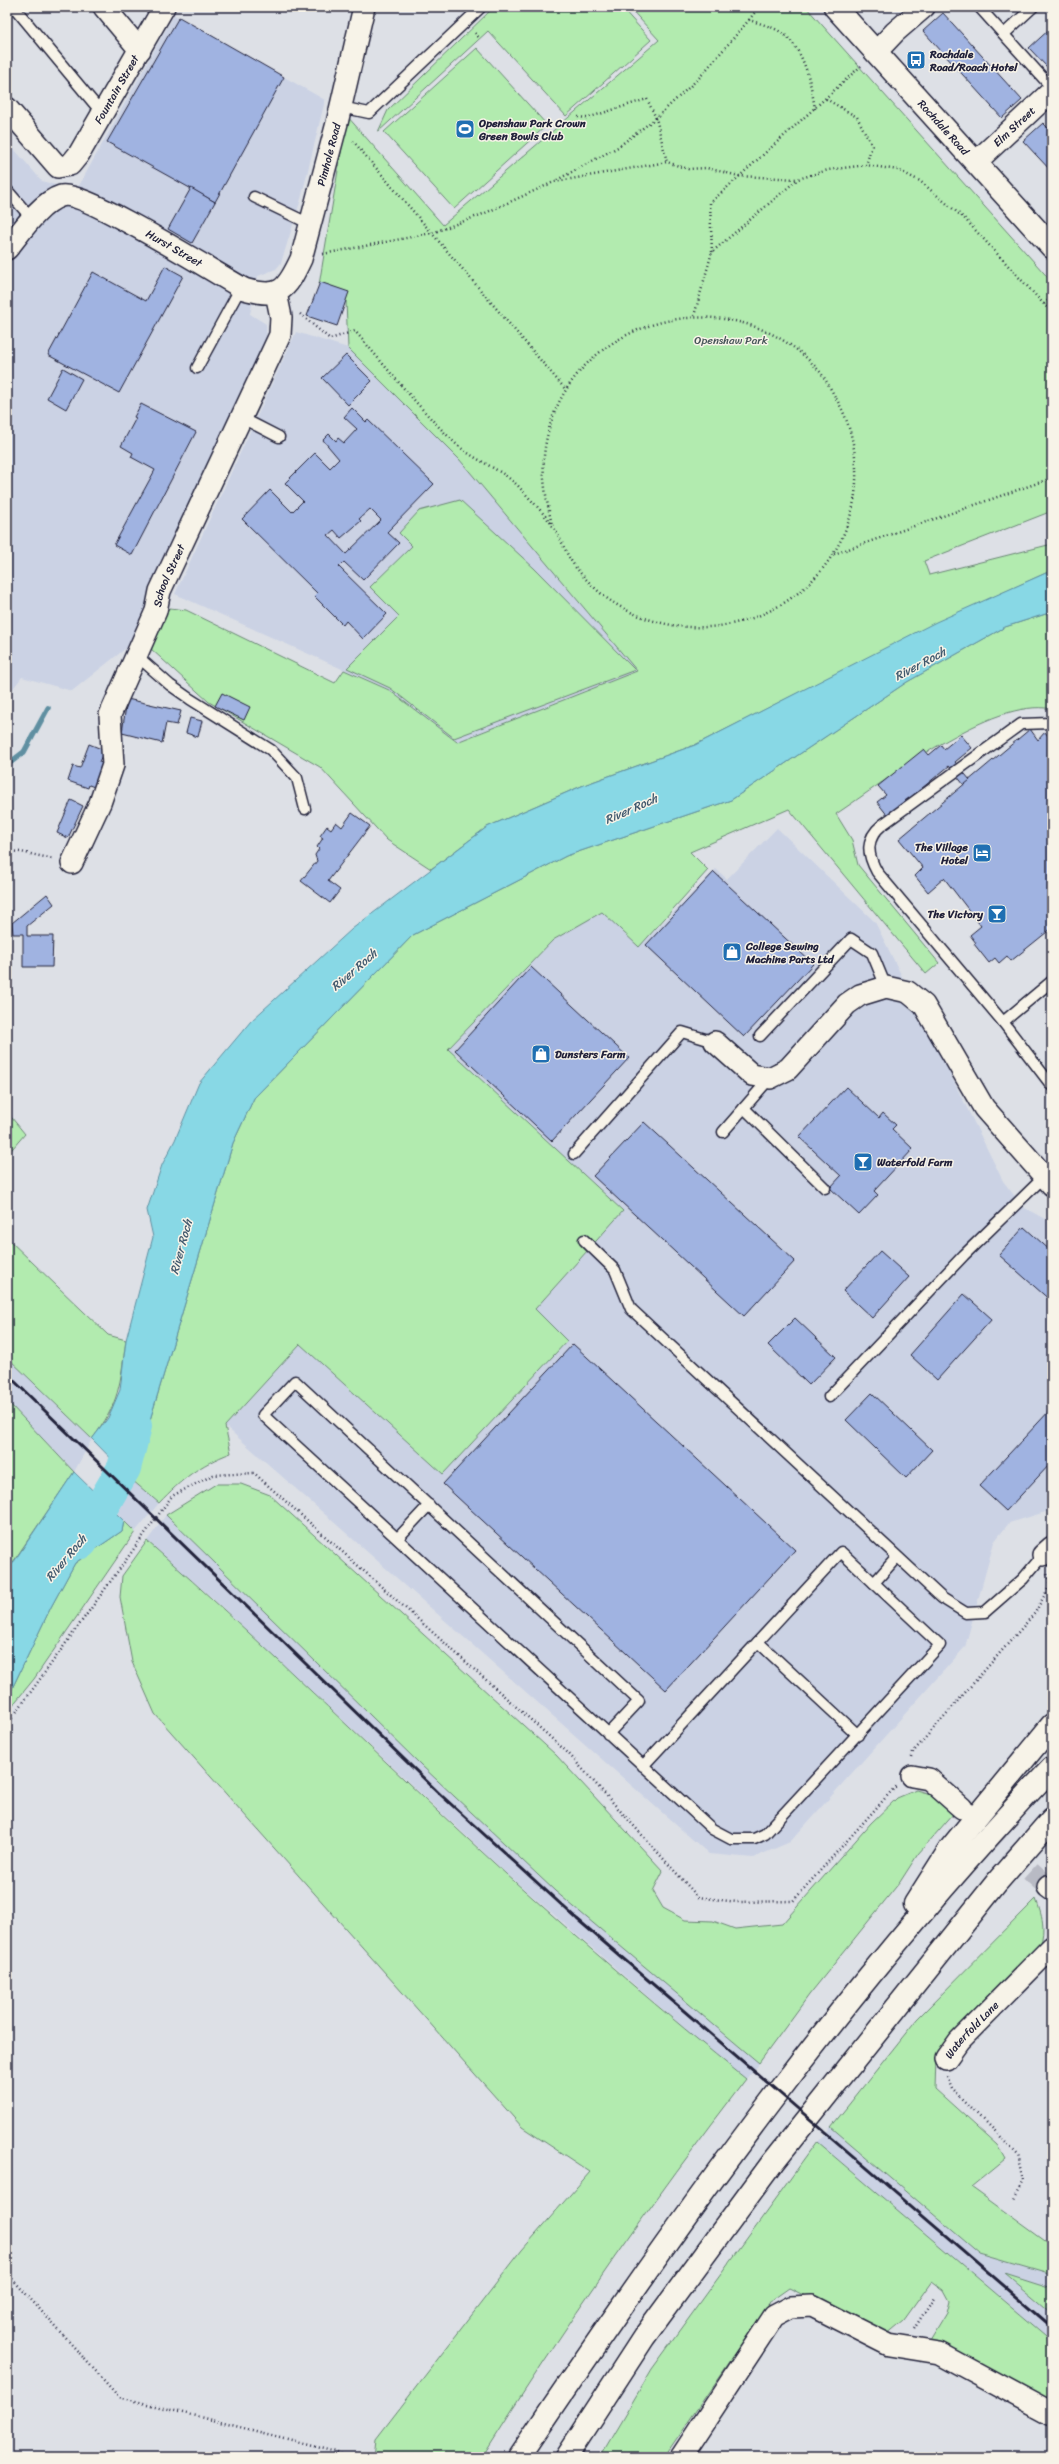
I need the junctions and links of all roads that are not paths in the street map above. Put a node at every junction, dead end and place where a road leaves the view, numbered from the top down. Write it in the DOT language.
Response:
graph roads {
  1 [pos="14,7"];
  2 [pos="104,7"];
  3 [pos="164,7"];
  4 [pos="364,7"];
  5 [pos="835,7"];
  6 [pos="924,7"];
  7 [pos="979,7"];
  8 [pos="1033,7"];
  9 [pos="480,8"];
  10 [pos="1004,34"];
  11 [pos="140,50"];
  12 [pos="876,52"];
  13 [pos="1048,93"];
  14 [pos="7,108"];
  15 [pos="102,114"];
  16 [pos="339,115"];
  17 [pos="976,162"];
  18 [pos="7,190"];
  19 [pos="254,197"];
  20 [pos="32,219"];
  21 [pos="310,224"];
  22 [pos="1052,247"];
  23 [pos="7,249"];
  24 [pos="241,287"];
  25 [pos="276,292"];
  26 [pos="197,368"];
  27 [pos="242,418"];
  28 [pos="279,437"];
  29 [pos="136,655"];
  30 [pos="1052,723"];
  31 [pos="305,809"];
  32 [pos="72,863"];
  33 [pos="1052,981"];
  34 [pos="886,987"];
  35 [pos="1003,1022"];
  36 [pos="760,1036"];
  37 [pos="716,1042"];
  38 [pos="770,1078"];
  39 [pos="1052,1086"];
  40 [pos="744,1108"];
  41 [pos="723,1132"];
  42 [pos="574,1154"];
  43 [pos="1050,1177"];
  44 [pos="825,1188"];
  45 [pos="584,1240"];
  46 [pos="830,1397"];
  47 [pos="429,1505"];
  48 [pos="398,1538"];
  49 [pos="1047,1551"];
  50 [pos="898,1557"];
  51 [pos="874,1583"];
  52 [pos="758,1642"];
  53 [pos="1052,1724"];
  54 [pos="608,1734"];
  55 [pos="858,1735"];
  56 [pos="643,1766"];
  57 [pos="1052,1768"];
  58 [pos="912,1776"];
  59 [pos="962,1808"];
  60 [pos="1052,1819"];
  61 [pos="1052,1833"];
  62 [pos="997,1882"];
  63 [pos="1052,1947"];
  64 [pos="873,1969"];
  65 [pos="946,2059"];
  66 [pos="1052,2414"];
  67 [pos="519,2457"];
  68 [pos="566,2457"];
  69 [pos="681,2457"];
  1 -- 15 [label="lane"];
  2 -- 11 [label="street"];
  3 -- 11 [label="street, Fountain Street"];
  4 -- 16 [label="street, Pimhole Road"];
  5 -- 12 [label="highway, Rochdale Road"];
  6 -- 12 [label="street"];
  7 -- 10 [label="lane"];
  8 -- 10 [label="lane"];
  9 -- 16 [label="lane"];
  10 -- 13 [label="lane"];
  11 -- 15 [label="street, Fountain Street"];
  12 -- 17 [label="highway, Rochdale Road"];
  13 -- 17 [label="street, Elm Street"];
  14 -- 15 [label="street, Fountain Street"];
  16 -- 21 [label="street, Pimhole Road"];
  17 -- 22 [label="highway, Rochdale Road"];
  18 -- 20 [label="lane"];
  19 -- 21 [label="lane"];
  20 -- 23 [label="street"];
  20 -- 24 [label="street, Hurst Street"];
  21 -- 25 [label="street, Pimhole Road"];
  24 -- 25 [label="street, Hurst Street"];
  24 -- 26 [label="lane"];
  25 -- 27 [label="street, School Street"];
  27 -- 28 [label="lane"];
  27 -- 29 [label="street, School Street"];
  29 -- 31 [label="lane"];
  29 -- 32 [label="street, School Street"];
  30 -- 35 [label="lane"];
  33 -- 35 [label="lane"];
  34 -- 36 [label="lane"];
  34 -- 38 [label="street"];
  34 -- 43 [label="street"];
  35 -- 39 [label="lane"];
  37 -- 38 [label="street"];
  37 -- 42 [label="lane"];
  38 -- 40 [label="lane"];
  40 -- 41 [label="lane"];
  40 -- 44 [label="lane"];
  43 -- 46 [label="lane"];
  45 -- 50 [label="lane"];
  47 -- 48 [label="lane"];
  47 -- 48 [label="lane"];
  47 -- 54 [label="lane"];
  48 -- 54 [label="lane"];
  49 -- 50 [label="lane"];
  50 -- 51 [label="lane"];
  51 -- 52 [label="lane"];
  51 -- 55 [label="lane"];
  52 -- 55 [label="lane"];
  52 -- 56 [label="lane"];
  53 -- 64 [label="highway"];
  54 -- 56 [label="lane"];
  55 -- 56 [label="lane"];
  57 -- 64 [label="highway"];
  58 -- 59 [label="street"];
  60 -- 62 [label="highway"];
  61 -- 62 [label="highway"];
  62 -- 68 [label="highway"];
  63 -- 65 [label="street, Waterfold Lane"];
  64 -- 67 [label="highway"];
  66 -- 69 [label="street"];
}
